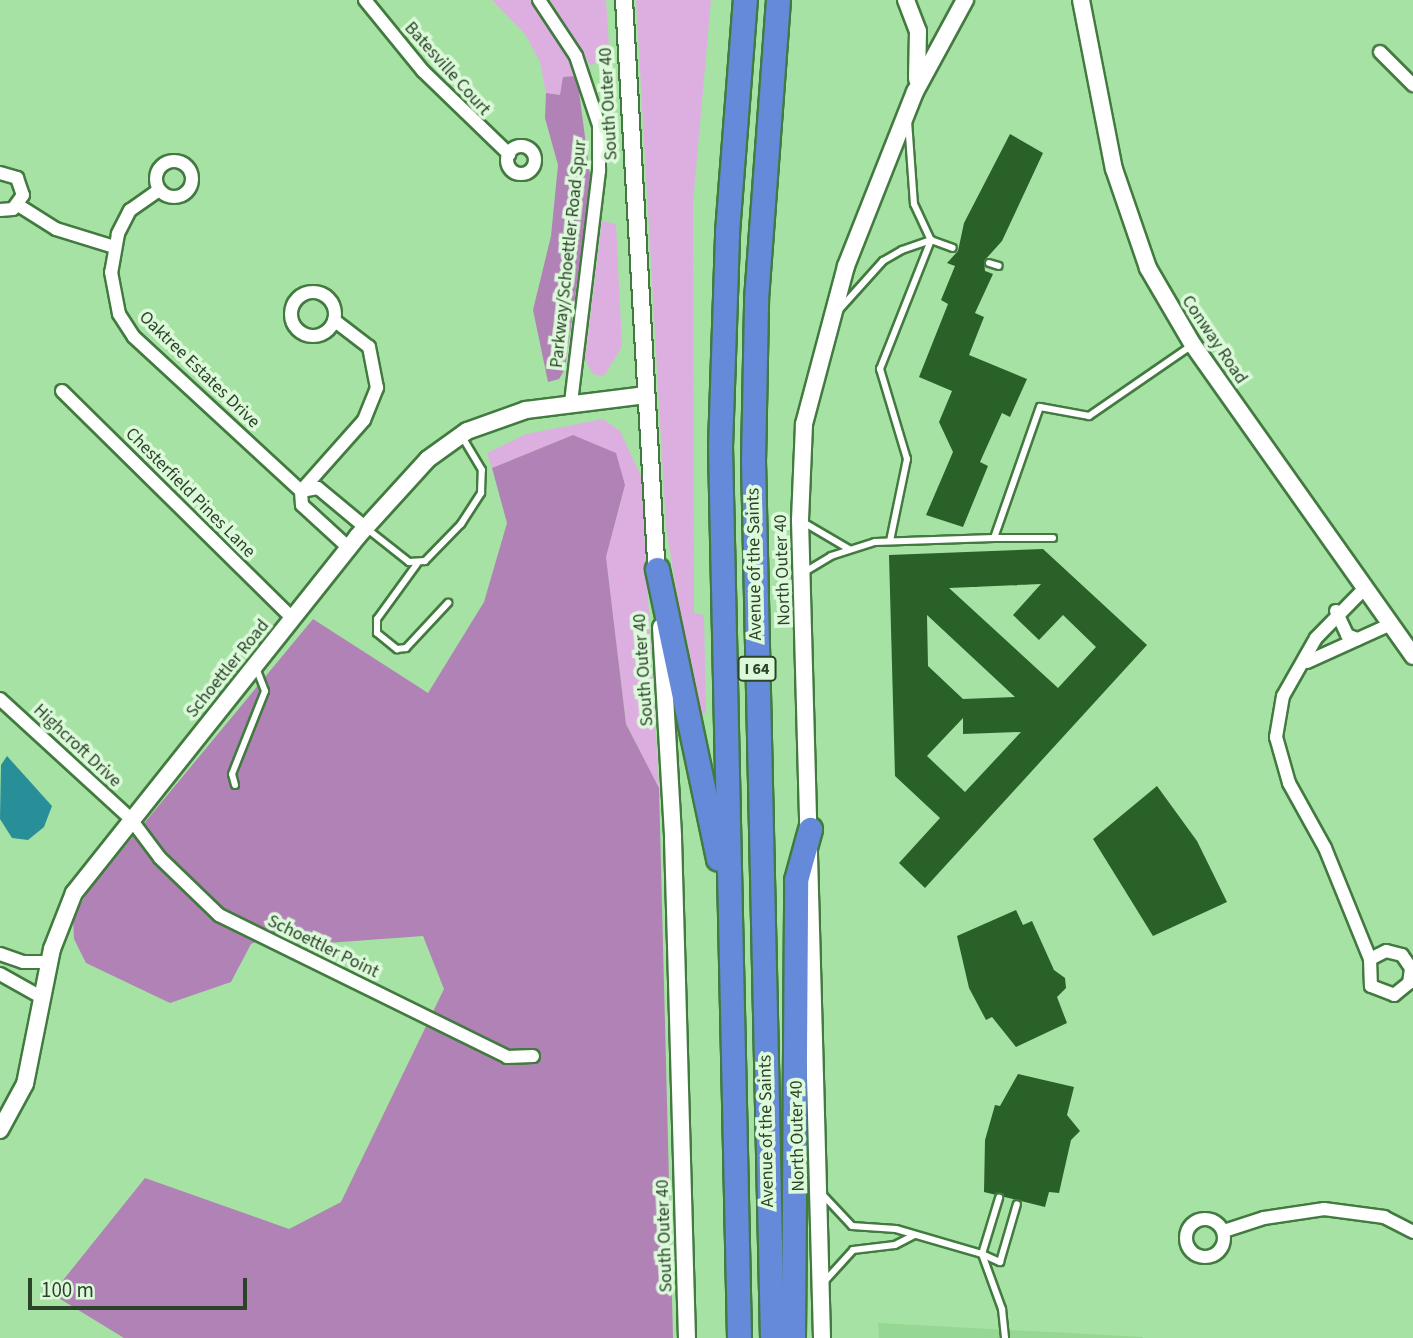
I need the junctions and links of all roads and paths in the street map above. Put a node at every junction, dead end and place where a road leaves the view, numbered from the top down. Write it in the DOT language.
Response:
graph roads {
  1 [pos="365,0"];
  2 [pos="539,0"];
  3 [pos="745,0"];
  4 [pos="778,0"];
  5 [pos="905,0"];
  6 [pos="965,0"];
  7 [pos="1074,0"];
  8 [pos="623,3"];
  9 [pos="1084,5"];
  10 [pos="1380,52"];
  11 [pos="1413,85"];
  12 [pos="915,92"];
  13 [pos="908,114"];
  14 [pos="509,154"];
  15 [pos="0,173"];
  16 [pos="159,190"];
  17 [pos="18,205"];
  18 [pos="0,210"];
  19 [pos="931,240"];
  20 [pos="114,247"];
  21 [pos="953,248"];
  22 [pos="989,263"];
  23 [pos="999,266"];
  24 [pos="334,320"];
  25 [pos="827,323"];
  26 [pos="1193,345"];
  27 [pos="62,391"];
  28 [pos="646,395"];
  29 [pos="571,401"];
  30 [pos="461,436"];
  31 [pos="301,491"];
  32 [pos="800,520"];
  33 [pos="366,528"];
  34 [pos="994,538"];
  35 [pos="1053,538"];
  36 [pos="890,541"];
  37 [pos="349,548"];
  38 [pos="849,549"];
  39 [pos="417,564"];
  40 [pos="657,569"];
  41 [pos="802,574"];
  42 [pos="1365,587"];
  43 [pos="448,603"];
  44 [pos="1336,611"];
  45 [pos="293,619"];
  46 [pos="1391,624"];
  47 [pos="1357,639"];
  48 [pos="1413,656"];
  49 [pos="1307,662"];
  50 [pos="256,665"];
  51 [pos="0,699"];
  52 [pos="235,785"];
  53 [pos="130,818"];
  54 [pos="810,829"];
  55 [pos="729,906"];
  56 [pos="0,954"];
  57 [pos="1370,959"];
  58 [pos="50,962"];
  59 [pos="0,974"];
  60 [pos="43,998"];
  61 [pos="533,1056"];
  62 [pos="0,1130"];
  63 [pos="819,1189"];
  64 [pos="999,1198"];
  65 [pos="1017,1204"];
  66 [pos="1224,1231"];
  67 [pos="1413,1232"];
  68 [pos="913,1236"];
  69 [pos="982,1254"];
  70 [pos="821,1286"];
  71 [pos="687,1338"];
  72 [pos="739,1338"];
  73 [pos="772,1338"];
  74 [pos="793,1338"];
  75 [pos="822,1338"];
  76 [pos="1005,1338"];
  1 -- 14 [label="street, Batesville Court"];
  2 -- 29 [label="street, Parkway/Schoettler Road Spur"];
  3 -- 55 [label="highway, Avenue of the Saints / I 64"];
  4 -- 73 [label="highway, Avenue of the Saints / I 64"];
  5 -- 12 [label="street"];
  6 -- 12 [label="street, North Outer 40"];
  7 -- 9 [label="street"];
  8 -- 28 [label="street, South Outer 40"];
  9 -- 26 [label="street, Conway Road"];
  10 -- 11 [label="street"];
  12 -- 13 [label="street, North Outer 40"];
  13 -- 19 [label="lane"];
  13 -- 25 [label="street, North Outer 40"];
  15 -- 17 [label="street"];
  16 -- 20 [label="street, Oaktree Estates Drive"];
  17 -- 18 [label="street"];
  17 -- 20 [label="street"];
  19 -- 21 [label="lane"];
  19 -- 25 [label="lane"];
  19 -- 36 [label="lane"];
  20 -- 31 [label="street, Oaktree Estates Drive"];
  22 -- 23 [label="lane"];
  24 -- 31 [label="street"];
  25 -- 32 [label="street, North Outer 40"];
  26 -- 34 [label="lane"];
  26 -- 42 [label="street, Conway Road"];
  27 -- 45 [label="street, Chesterfield Pines Lane"];
  28 -- 29 [label="street, Schoettler Road"];
  28 -- 40 [label="street, South Outer 40"];
  29 -- 30 [label="street, Schoettler Road"];
  30 -- 33 [label="street, Schoettler Road"];
  30 -- 39 [label="lane"];
  31 -- 33 [label="street, Oaktree Estates Drive"];
  31 -- 37 [label="street, Oaktree Estates Drive"];
  32 -- 38 [label="lane"];
  32 -- 41 [label="street, North Outer 40"];
  33 -- 37 [label="street, Schoettler Road"];
  33 -- 39 [label="lane"];
  34 -- 35 [label="lane"];
  34 -- 36 [label="lane"];
  36 -- 38 [label="lane"];
  37 -- 45 [label="street, Schoettler Road"];
  38 -- 41 [label="lane"];
  39 -- 43 [label="lane"];
  40 -- 55 [label="highway"];
  40 -- 71 [label="street, South Outer 40"];
  41 -- 54 [label="street, North Outer 40"];
  42 -- 44 [label="street"];
  42 -- 46 [label="street, Conway Road"];
  44 -- 47 [label="street"];
  44 -- 49 [label="street"];
  45 -- 50 [label="street, Schoettler Road"];
  46 -- 47 [label="street"];
  46 -- 48 [label="street, Conway Road"];
  47 -- 49 [label="street"];
  49 -- 57 [label="street"];
  50 -- 52 [label="lane"];
  50 -- 53 [label="street, Schoettler Road"];
  51 -- 53 [label="street, Highcroft Drive"];
  53 -- 58 [label="street, Schoettler Road"];
  53 -- 61 [label="street, Schoettler Point"];
  54 -- 63 [label="street, North Outer 40"];
  54 -- 74 [label="highway"];
  55 -- 72 [label="highway, Avenue of the Saints / I 64"];
  56 -- 58 [label="street"];
  58 -- 60 [label="street, Schoettler Road"];
  59 -- 60 [label="street"];
  60 -- 62 [label="street, Schoettler Road"];
  63 -- 68 [label="lane"];
  63 -- 70 [label="street, North Outer 40"];
  64 -- 69 [label="lane"];
  65 -- 69 [label="lane"];
  66 -- 67 [label="street"];
  68 -- 69 [label="lane"];
  68 -- 70 [label="lane"];
  69 -- 76 [label="lane"];
  70 -- 75 [label="street, North Outer 40"];
}
